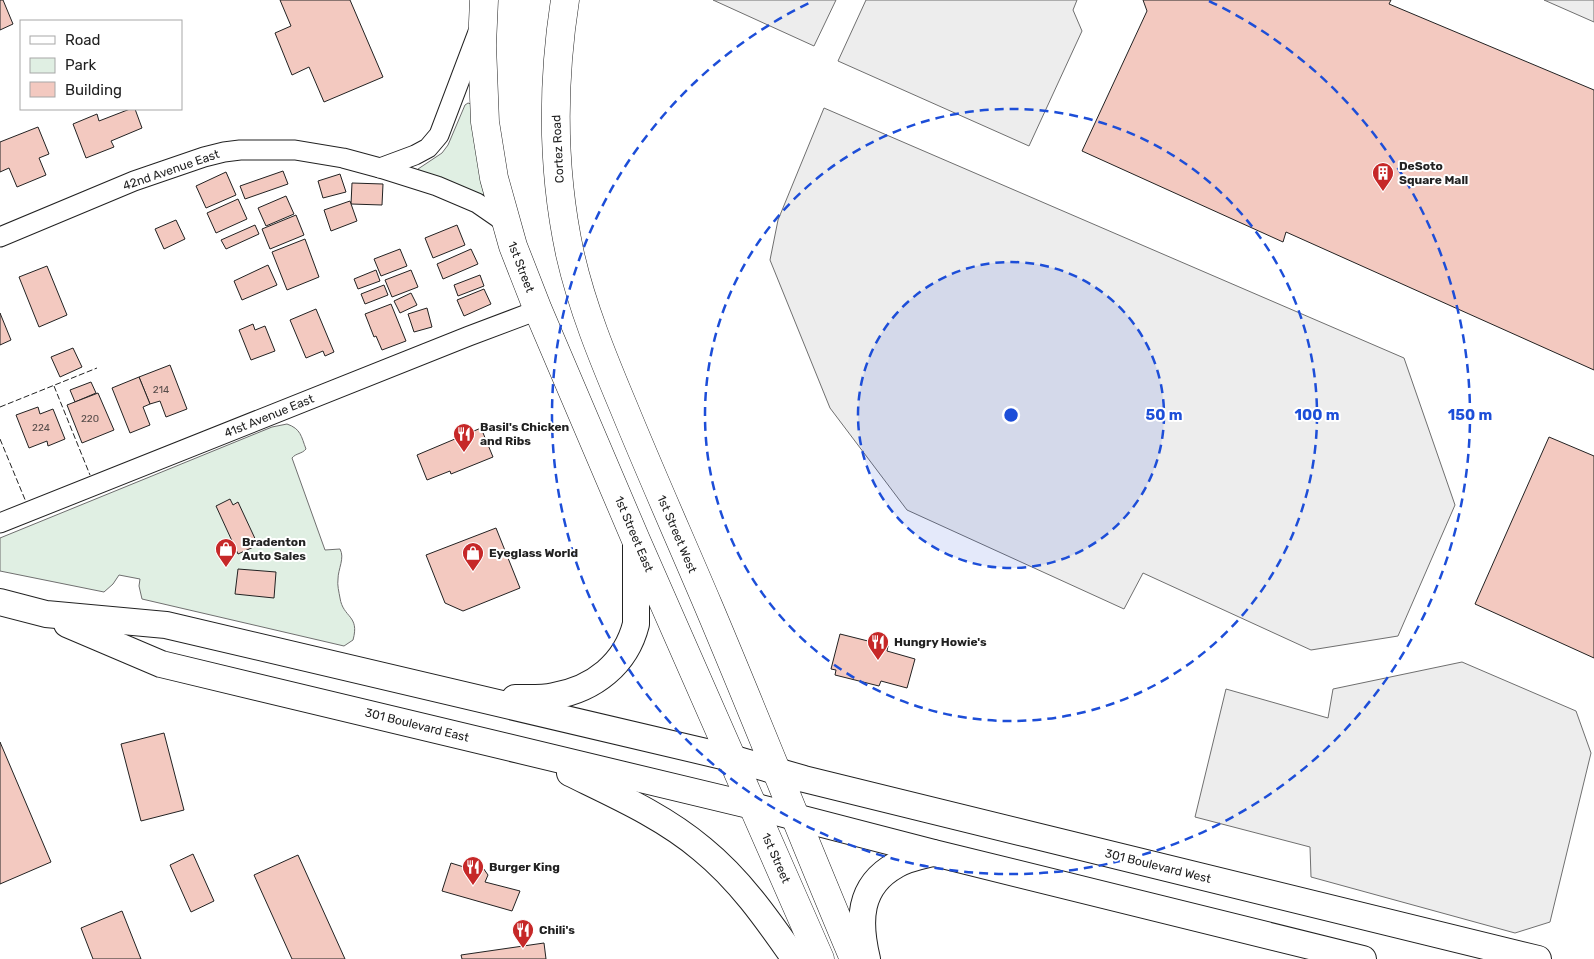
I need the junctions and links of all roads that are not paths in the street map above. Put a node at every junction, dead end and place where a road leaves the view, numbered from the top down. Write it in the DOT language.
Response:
graph roads {
  1 [pos="565,0"];
  2 [pos="483,9"];
  3 [pos="380,168"];
  4 [pos="506,223"];
  5 [pos="0,237"];
  6 [pos="581,296"];
  7 [pos="538,310"];
  8 [pos="0,523"];
  9 [pos="636,540"];
  10 [pos="0,602"];
  11 [pos="46,614"];
  12 [pos="472,697"];
  13 [pos="532,753"];
  14 [pos="731,758"];
  15 [pos="778,772"];
  16 [pos="753,806"];
  17 [pos="795,816"];
  18 [pos="934,853"];
  19 [pos="795,959"];
  20 [pos="820,959"];
  21 [pos="854,959"];
  22 [pos="867,959"];
  23 [pos="1363,959"];
  24 [pos="1538,959"];
  1 -- 6 [label="main road, Cortez Road"];
  2 -- 3 [label="street"];
  2 -- 4 [label="main road"];
  3 -- 4 [label="street, 42nd Avenue East"];
  3 -- 5 [label="street, 42nd Avenue East"];
  4 -- 7 [label="main road, 1st Street"];
  6 -- 15 [label="main road, 1st Street West"];
  7 -- 8 [label="street, 41st Avenue East"];
  7 -- 9 [label="main road, 1st Street East"];
  9 -- 12 [label="main road"];
  9 -- 14 [label="main road, 1st Street East"];
  10 -- 11 [label="main road, 301 Boulevard East"];
  11 -- 12 [label="main road, 301 Boulevard East"];
  11 -- 13 [label="main road, 301 Boulevard East"];
  12 -- 14 [label="main road, 301 Boulevard East"];
  13 -- 16 [label="main road, 301 Boulevard East"];
  13 -- 19 [label="main road"];
  14 -- 15 [label="main road, 301 Boulevard East"];
  14 -- 16 [label="main road, 1st Street"];
  15 -- 17 [label="main road"];
  15 -- 24 [label="main road, 301 Boulevard West"];
  16 -- 17 [label="main road, 301 Boulevard East"];
  16 -- 20 [label="main road, 1st Street"];
  17 -- 18 [label="main road"];
  17 -- 21 [label="main road"];
  18 -- 22 [label="main road"];
  18 -- 23 [label="main road"];
}
